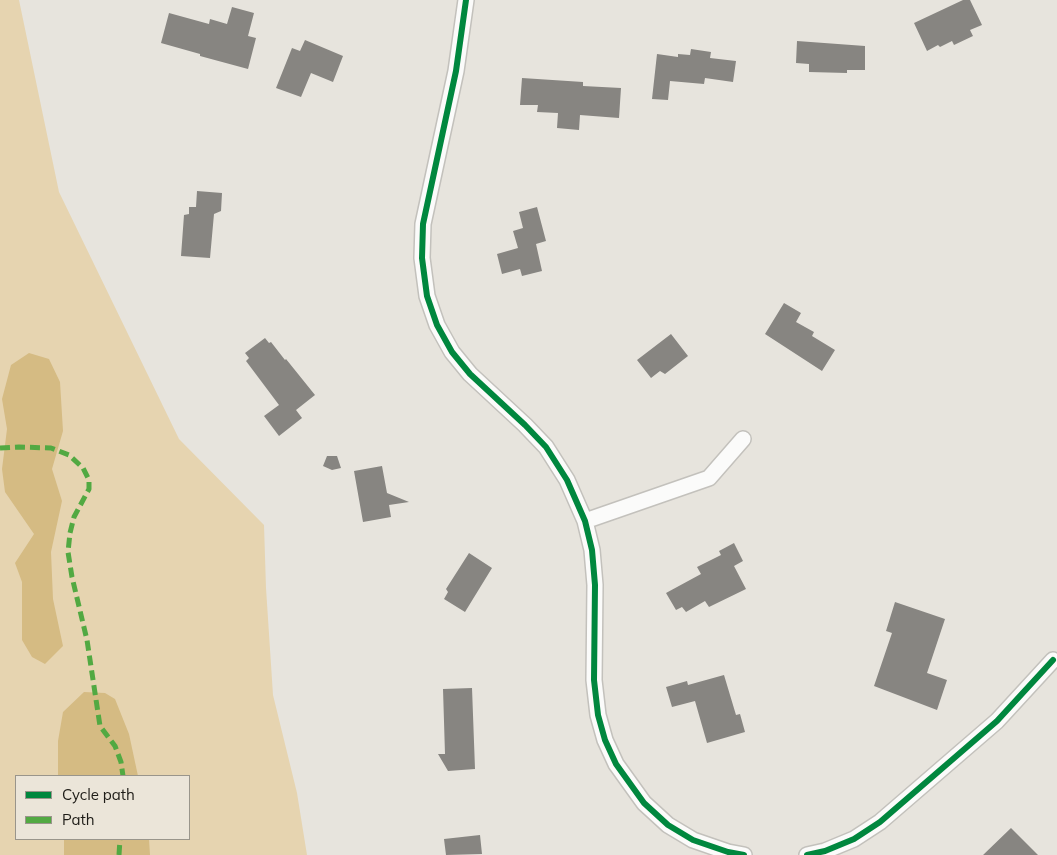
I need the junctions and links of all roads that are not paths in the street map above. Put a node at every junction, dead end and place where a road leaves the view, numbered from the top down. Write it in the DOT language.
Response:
graph roads {
  1 [pos="466,0"];
  2 [pos="743,439"];
  3 [pos="585,521"];
  4 [pos="1053,660"];
  5 [pos="744,855"];
  6 [pos="807,855"];
  1 -- 3 [label="street"];
  2 -- 3 [label="street"];
  3 -- 5 [label="street"];
  4 -- 6 [label="street"];
}
